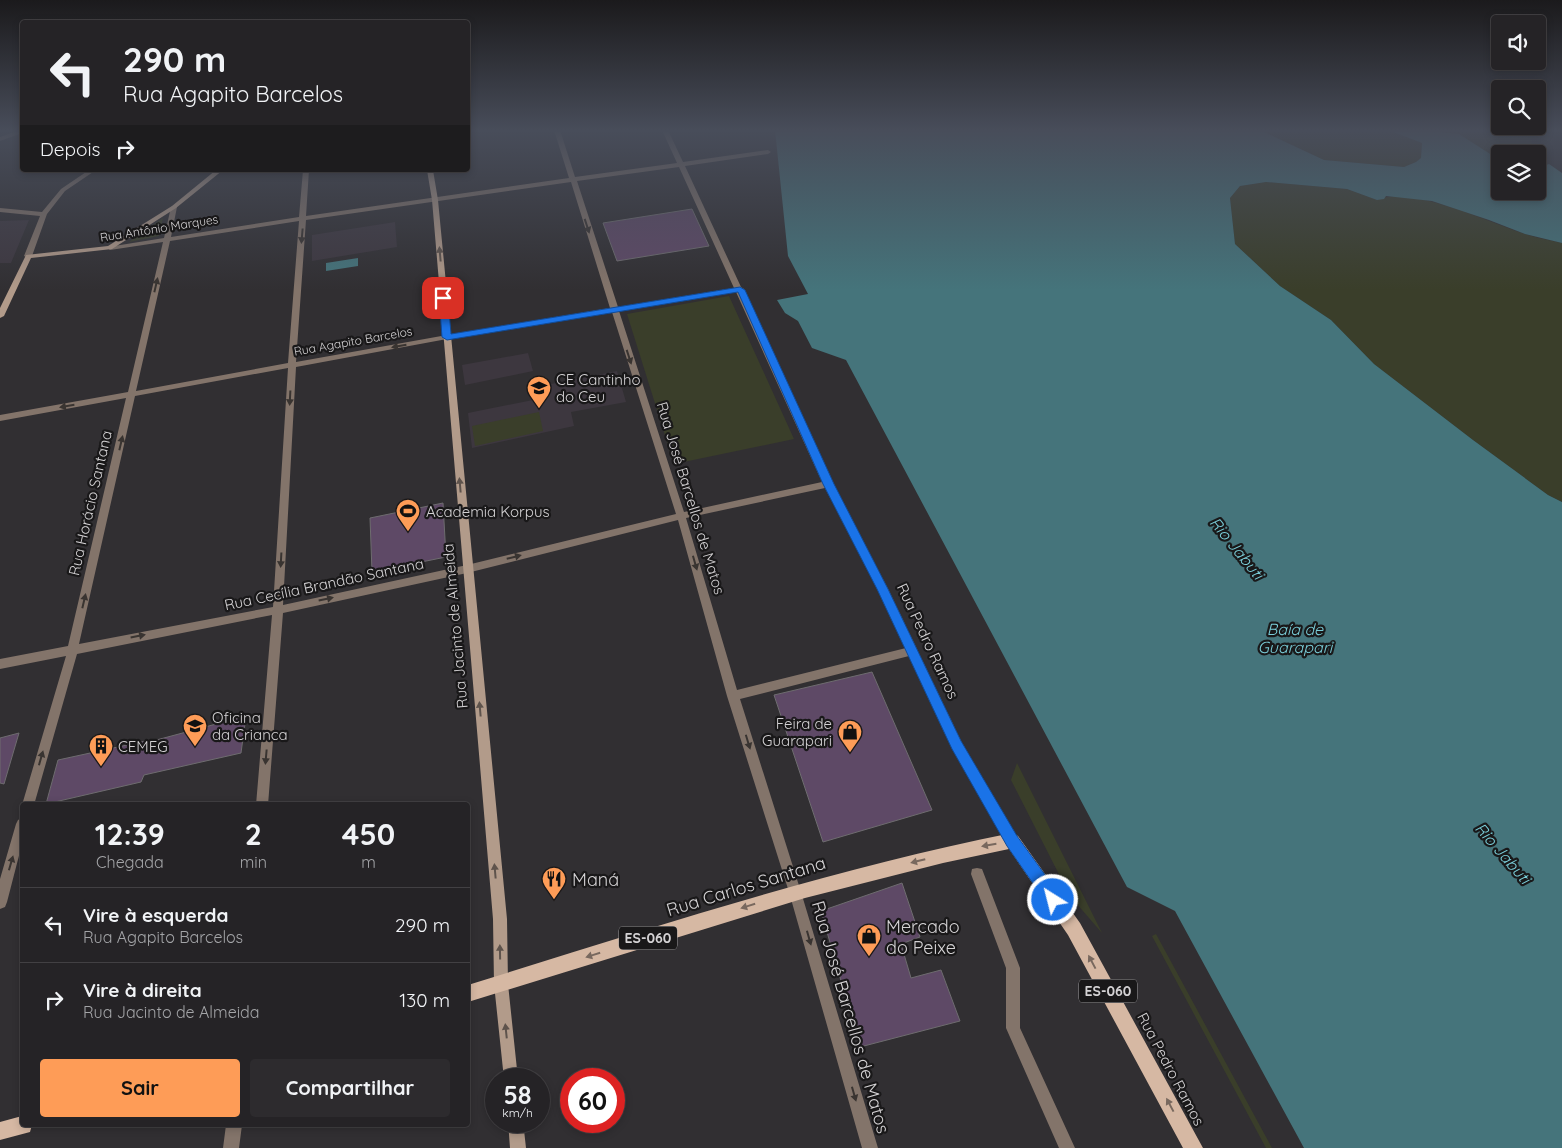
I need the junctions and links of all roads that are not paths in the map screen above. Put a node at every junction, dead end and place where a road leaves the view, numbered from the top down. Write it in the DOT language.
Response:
graph roads {
  1 [pos="73,184"];
  2 [pos="203,184"];
  3 [pos="305,184"];
  4 [pos="432,184"];
  5 [pos="548,184"];
  6 [pos="573,184"];
  7 [pos="691,184"];
  8 [pos="435,200"];
  9 [pos="174,207"];
  10 [pos="0,210"];
  11 [pos="44,214"];
  12 [pos="304,218"];
  13 [pos="167,238"];
  14 [pos="110,248"];
  15 [pos="28,256"];
  16 [pos="740,290"];
  17 [pos="614,311"];
  18 [pos="0,316"];
  19 [pos="447,337"];
  20 [pos="292,364"];
  21 [pos="132,395"];
  22 [pos="0,418"];
  23 [pos="828,484"];
  24 [pos="682,516"];
  25 [pos="467,569"];
  26 [pos="278,610"];
  27 [pos="73,649"];
  28 [pos="911,651"];
  29 [pos="0,664"];
  30 [pos="733,696"];
  31 [pos="29,802"];
  32 [pos="262,802"];
  33 [pos="20,831"];
  34 [pos="1012,841"];
  35 [pos="977,874"];
  36 [pos="795,892"];
  37 [pos="0,902"];
  38 [pos="501,984"];
  39 [pos="470,993"];
  40 [pos="510,1068"];
  41 [pos="20,1126"];
  42 [pos="234,1127"];
  43 [pos="0,1131"];
  44 [pos="517,1133"];
  45 [pos="231,1148"];
  46 [pos="518,1148"];
  47 [pos="870,1148"];
  48 [pos="1067,1148"];
  49 [pos="1193,1148"];
  1 -- 11 [label="street"];
  2 -- 9 [label="street"];
  3 -- 12 [label="street"];
  4 -- 8 [label="street, Rua Jacinto de Almeida"];
  5 -- 8 [label="street, Rua Antônio Marques"];
  6 -- 17 [label="street, Rua José Barcellos de Matos, one-way"];
  7 -- 16 [label="street, Rua Pedro Ramos"];
  8 -- 12 [label="street, Rua Antônio Marques"];
  19 -- 8 [label="street, Rua Jacinto de Almeida, one-way"];
  9 -- 13 [label="street, Rua Horácio Santana"];
  9 -- 14 [label="street"];
  10 -- 11 [label="street"];
  11 -- 15 [label="street"];
  12 -- 13 [label="street, Rua Antônio Marques"];
  12 -- 20 [label="street, one-way"];
  13 -- 14 [label="street, Rua Antônio Marques"];
  21 -- 13 [label="street, Rua Horácio Santana, one-way"];
  14 -- 15 [label="street, Rua Antônio Marques"];
  15 -- 18 [label="street"];
  16 -- 17 [label="street, Rua Agapito Barcelos"];
  16 -- 23 [label="street, Rua Pedro Ramos"];
  17 -- 19 [label="street, Rua Agapito Barcelos"];
  17 -- 24 [label="street, Rua José Barcellos de Matos, one-way"];
  19 -- 20 [label="street, Rua Agapito Barcelos, one-way"];
  25 -- 19 [label="street, Rua Jacinto de Almeida, one-way"];
  20 -- 21 [label="street, Rua Agapito Barcelos"];
  20 -- 26 [label="street, one-way"];
  21 -- 22 [label="street, Rua Agapito Barcelos, one-way"];
  27 -- 21 [label="street, Rua Horácio Santana, one-way"];
  23 -- 24 [label="street, Rua Cecília Brandão Santana"];
  23 -- 28 [label="street, Rua Pedro Ramos"];
  25 -- 24 [label="street, Rua Cecília Brandão Santana, one-way"];
  24 -- 30 [label="street, Rua José Barcellos de Matos, one-way"];
  26 -- 25 [label="street, Rua Cecília Brandão Santana, one-way"];
  38 -- 25 [label="street, Rua Jacinto de Almeida, one-way"];
  27 -- 26 [label="street, Rua Cecília Brandão Santana, one-way"];
  26 -- 32 [label="street, one-way"];
  27 -- 29 [label="street, Rua Cecília Brandão Santana"];
  31 -- 27 [label="street, Rua Horácio Santana, one-way"];
  28 -- 30 [label="street"];
  28 -- 34 [label="street, Rua Pedro Ramos"];
  30 -- 36 [label="street, Rua José Barcellos de Matos, one-way"];
  37 -- 33 [label="street, one-way"];
  34 -- 36 [label="main road, Rua Carlos Santana / ES-060, one-way"];
  49 -- 34 [label="main road, Rua Pedro Ramos / ES-060, one-way"];
  35 -- 48 [label="street"];
  36 -- 38 [label="main road, Rua Carlos Santana / ES-060, one-way"];
  36 -- 47 [label="street, Rua José Barcellos de Matos, one-way"];
  38 -- 39 [label="main road, Rua Carlos Santana / ES-060"];
  40 -- 38 [label="street, Rua Jacinto de Almeida, one-way"];
  41 -- 43 [label="main road"];
  42 -- 45 [label="street"];
  44 -- 46 [label="street"];
}
